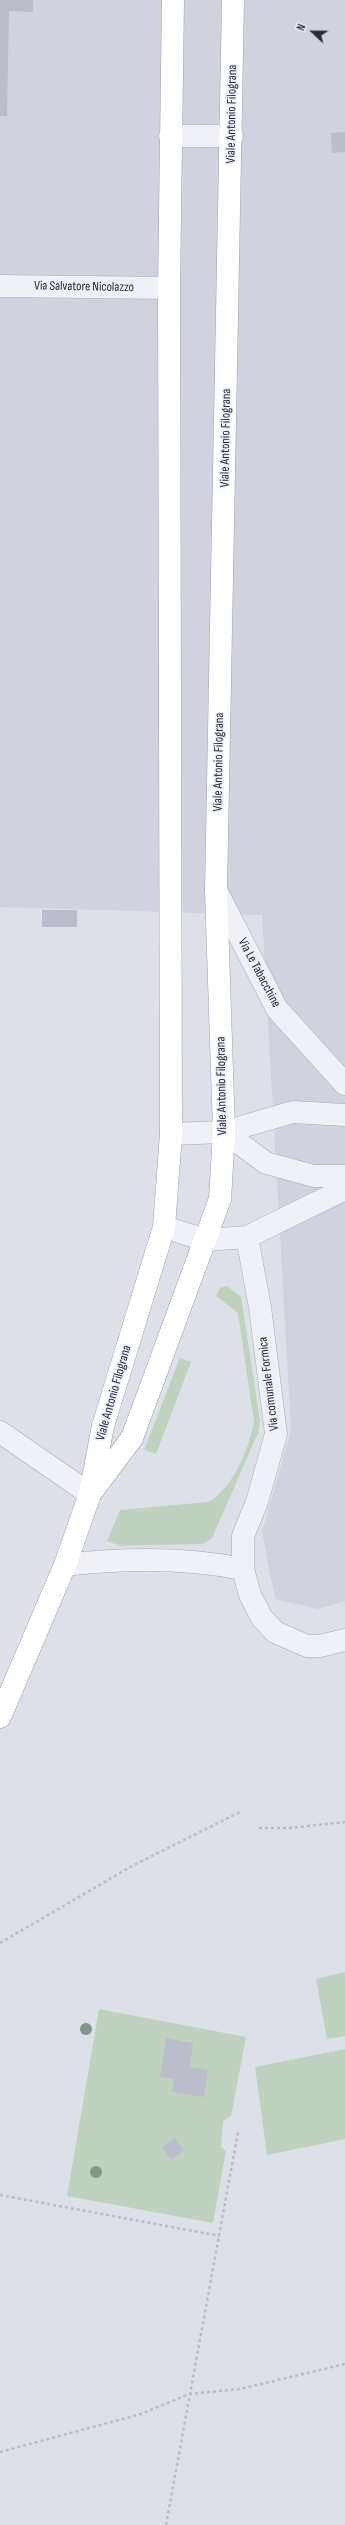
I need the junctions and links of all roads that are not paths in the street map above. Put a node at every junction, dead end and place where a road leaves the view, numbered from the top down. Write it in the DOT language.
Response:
graph roads {
  1 [pos="173,0"];
  2 [pos="233,0"];
  3 [pos="170,136"];
  4 [pos="232,136"];
  5 [pos="0,286"];
  6 [pos="169,288"];
  7 [pos="216,890"];
  8 [pos="345,1084"];
  9 [pos="345,1115"];
  10 [pos="224,1132"];
  11 [pos="171,1134"];
  12 [pos="345,1176"];
  13 [pos="345,1189"];
  14 [pos="164,1227"];
  15 [pos="248,1237"];
  16 [pos="205,1240"];
  17 [pos="0,1432"];
  18 [pos="90,1494"];
  19 [pos="65,1565"];
  20 [pos="243,1569"];
  21 [pos="345,1640"];
  22 [pos="0,1716"];
  1 -- 3 [label="main road, Viale Antonio Filograna"];
  2 -- 4 [label="main road, Viale Antonio Filograna"];
  3 -- 4 [label="street"];
  3 -- 6 [label="main road, Viale Antonio Filograna"];
  4 -- 7 [label="main road, Viale Antonio Filograna"];
  5 -- 6 [label="street, Via Salvatore Nicolazzo"];
  6 -- 11 [label="main road, Viale Antonio Filograna"];
  7 -- 8 [label="street, Via Le Tabacchine"];
  7 -- 10 [label="main road, Viale Antonio Filograna"];
  9 -- 10 [label="street"];
  10 -- 11 [label="street"];
  10 -- 12 [label="street"];
  10 -- 16 [label="main road, Viale Antonio Filograna"];
  11 -- 14 [label="main road, Viale Antonio Filograna"];
  13 -- 15 [label="street"];
  14 -- 16 [label="street"];
  14 -- 18 [label="main road, Viale Antonio Filograna"];
  15 -- 16 [label="street"];
  15 -- 20 [label="street, Via comunale Formica"];
  16 -- 18 [label="main road, Viale Antonio Filograna"];
  17 -- 18 [label="street"];
  18 -- 19 [label="main road, Viale Antonio Filograna"];
  19 -- 20 [label="street"];
  19 -- 22 [label="main road, Viale Antonio Filograna"];
  20 -- 21 [label="street, Via comunale Formica"];
}
